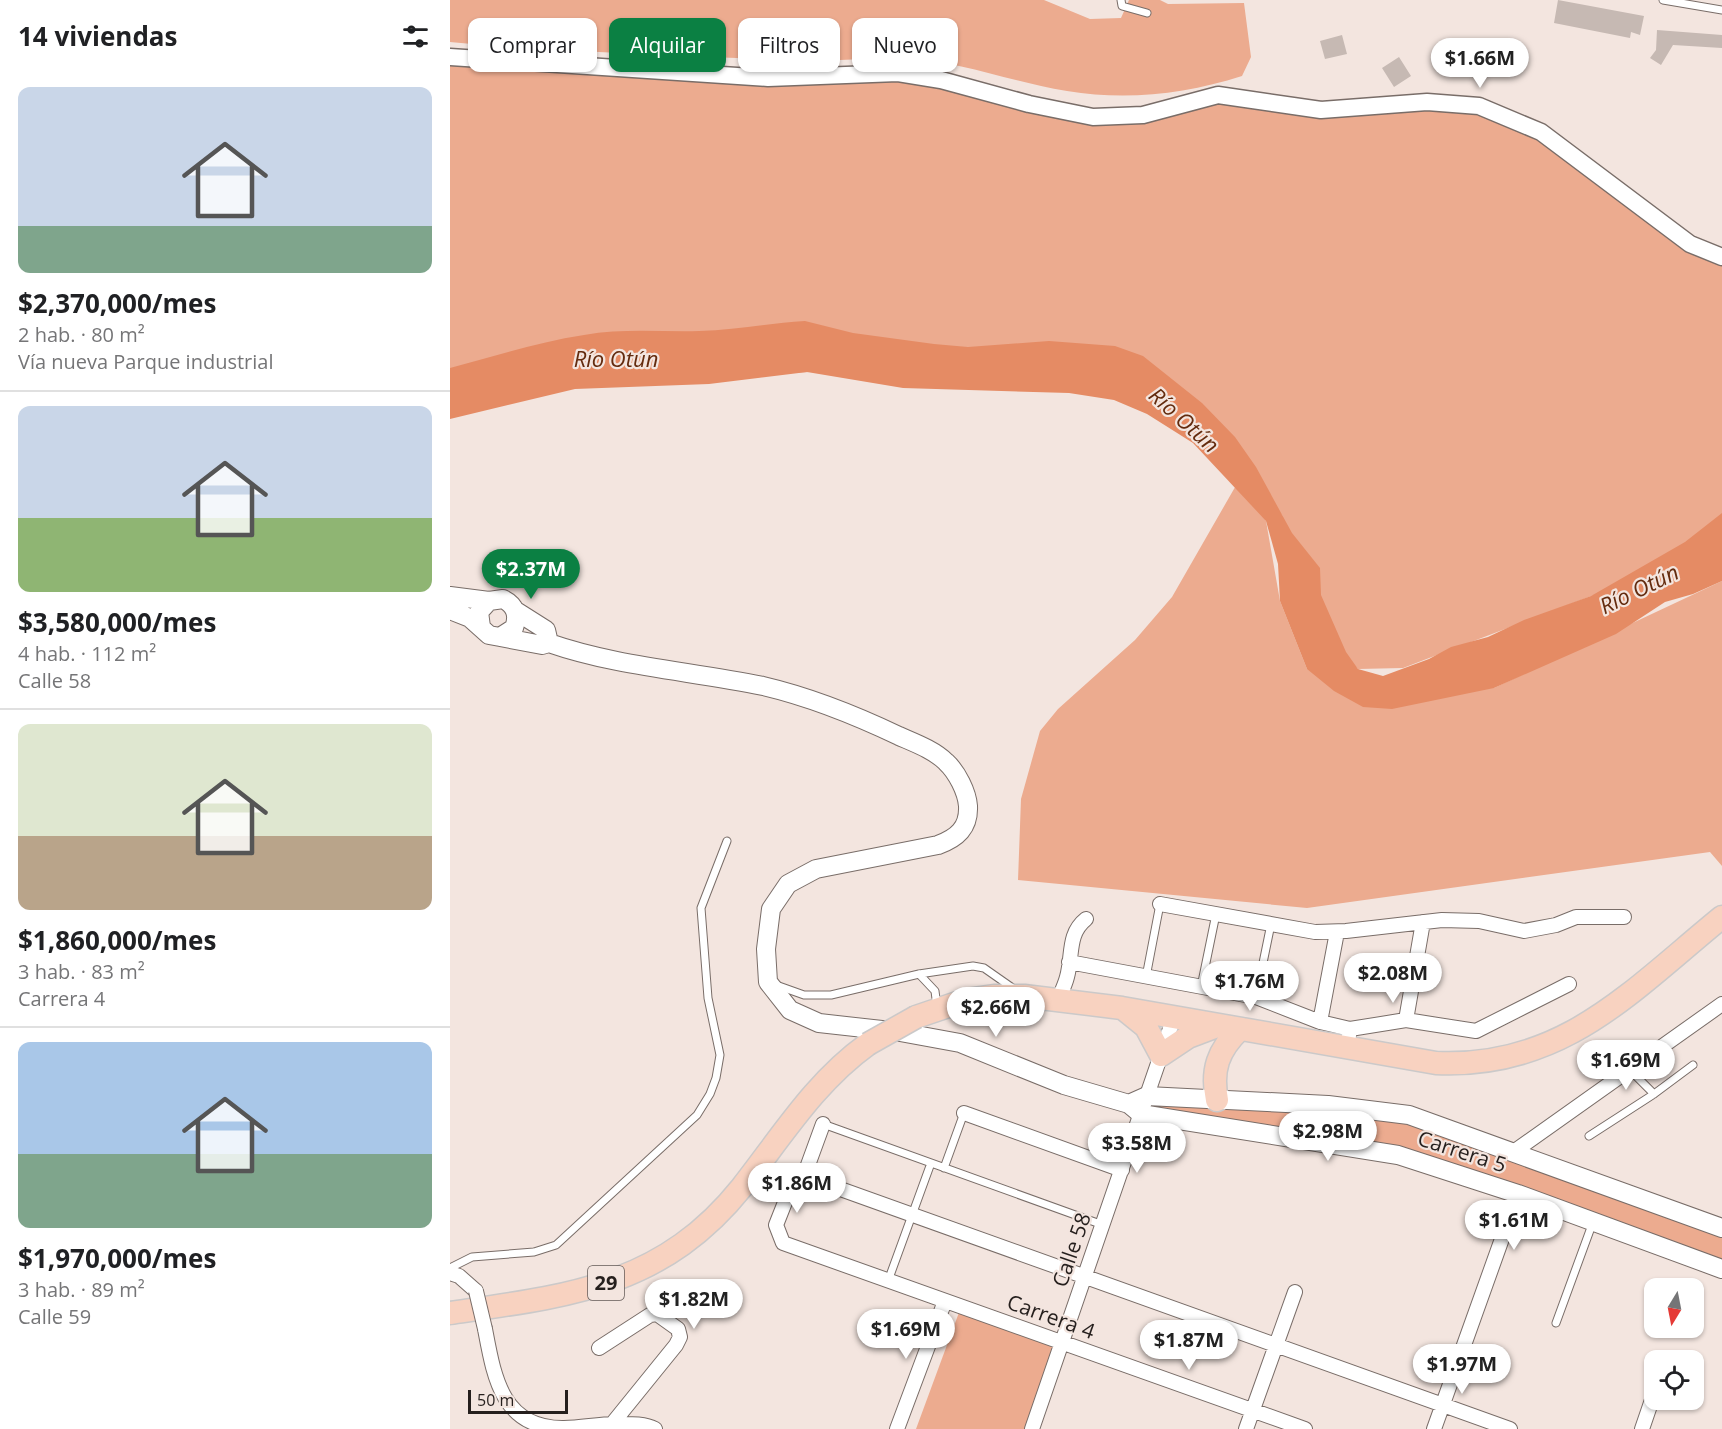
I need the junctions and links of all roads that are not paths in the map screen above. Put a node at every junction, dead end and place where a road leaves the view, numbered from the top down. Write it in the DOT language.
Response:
graph roads {
  1 [pos="1121,0"];
  2 [pos="1663,0"];
  3 [pos="1683,2"];
  4 [pos="1722,10"];
  5 [pos="1147,13"];
  6 [pos="450,57"];
  7 [pos="1722,257"];
  8 [pos="450,596"];
  9 [pos="489,601"];
  10 [pos="450,610"];
  11 [pos="516,610"];
  12 [pos="481,627"];
  13 [pos="500,637"];
  14 [pos="549,643"];
  15 [pos="727,841"];
  16 [pos="1160,904"];
  17 [pos="1216,914"];
  18 [pos="1624,916"];
  19 [pos="1722,917"];
  20 [pos="1086,919"];
  21 [pos="1423,922"];
  22 [pos="1271,924"];
  23 [pos="1337,932"];
  24 [pos="1069,962"];
  25 [pos="919,974"];
  26 [pos="1146,977"];
  27 [pos="768,982"];
  28 [pos="1569,984"];
  29 [pos="1201,987"];
  30 [pos="1024,996"];
  31 [pos="1256,997"];
  32 [pos="1058,1000"];
  33 [pos="1722,1004"];
  34 [pos="938,1008"];
  35 [pos="1122,1008"];
  36 [pos="1174,1017"];
  37 [pos="1406,1020"];
  38 [pos="1320,1022"];
  39 [pos="1229,1027"];
  40 [pos="1348,1038"];
  41 [pos="1161,1055"];
  42 [pos="1693,1065"];
  43 [pos="1630,1070"];
  44 [pos="1654,1094"];
  45 [pos="1217,1100"];
  46 [pos="1139,1105"];
  47 [pos="964,1113"];
  48 [pos="823,1125"];
  49 [pos="1589,1136"];
  50 [pos="1512,1153"];
  51 [pos="931,1163"];
  52 [pos="944,1168"];
  53 [pos="1122,1170"];
  54 [pos="804,1176"];
  55 [pos="1518,1194"];
  56 [pos="912,1215"];
  57 [pos="1593,1222"];
  58 [pos="1103,1225"];
  59 [pos="1722,1228"];
  60 [pos="450,1268"];
  61 [pos="1722,1269"];
  62 [pos="450,1273"];
  63 [pos="1085,1277"];
  64 [pos="888,1281"];
  65 [pos="1295,1292"];
  66 [pos="945,1301"];
  67 [pos="450,1313"];
  68 [pos="1556,1323"];
  69 [pos="1062,1343"];
  70 [pos="1276,1345"];
  71 [pos="599,1348"];
  72 [pos="1442,1405"];
  73 [pos="1252,1410"];
  74 [pos="1649,1410"];
  75 [pos="612,1424"];
  76 [pos="656,1429"];
  77 [pos="897,1429"];
  78 [pos="1032,1429"];
  79 [pos="1246,1429"];
  80 [pos="1305,1429"];
  81 [pos="1434,1429"];
  82 [pos="1510,1429"];
  83 [pos="1642,1429"];
  1 -- 5 [label="lane"];
  2 -- 3 [label="lane"];
  3 -- 4 [label="lane"];
  6 -- 7 [label="street"];
  8 -- 9 [label="main road"];
  9 -- 11 [label="main road"];
  9 -- 12 [label="main road"];
  10 -- 12 [label="main road"];
  11 -- 13 [label="main road"];
  11 -- 14 [label="main road"];
  12 -- 13 [label="main road"];
  13 -- 14 [label="main road"];
  14 -- 27 [label="main road"];
  15 -- 60 [label="lane"];
  16 -- 17 [label="street"];
  16 -- 26 [label="lane"];
  17 -- 22 [label="street"];
  17 -- 29 [label="lane"];
  18 -- 21 [label="street"];
  19 -- 40 [label="highway, 29"];
  20 -- 24 [label="street"];
  21 -- 23 [label="street"];
  21 -- 37 [label="street"];
  22 -- 23 [label="street"];
  22 -- 31 [label="lane"];
  23 -- 38 [label="street"];
  24 -- 26 [label="street"];
  24 -- 32 [label="street"];
  25 -- 27 [label="lane"];
  25 -- 30 [label="lane"];
  25 -- 34 [label="lane"];
  26 -- 29 [label="street"];
  27 -- 46 [label="main road"];
  28 -- 37 [label="street"];
  29 -- 31 [label="street"];
  30 -- 32 [label="highway, 29"];
  30 -- 34 [label="highway, 29"];
  31 -- 38 [label="street"];
  32 -- 35 [label="highway, 29"];
  33 -- 43 [label="street"];
  34 -- 67 [label="highway, 29, bridge"];
  35 -- 36 [label="highway, 29"];
  35 -- 41 [label="highway"];
  36 -- 39 [label="highway, 29"];
  36 -- 41 [label="street, Calle 58"];
  37 -- 40 [label="street"];
  38 -- 40 [label="street"];
  39 -- 40 [label="highway, 29"];
  39 -- 41 [label="highway"];
  39 -- 45 [label="highway"];
  41 -- 46 [label="street, Calle 58"];
  42 -- 44 [label="lane"];
  43 -- 44 [label="lane"];
  43 -- 50 [label="street"];
  44 -- 49 [label="lane"];
  45 -- 46 [label="main road, Carrera 5"];
  45 -- 50 [label="main road, Carrera 5"];
  46 -- 53 [label="street, Calle 58"];
  46 -- 55 [label="main road, Carrera 5"];
  47 -- 52 [label="lane"];
  47 -- 53 [label="street"];
  48 -- 51 [label="lane"];
  48 -- 54 [label="street"];
  50 -- 59 [label="main road, Carrera 5"];
  51 -- 52 [label="lane"];
  51 -- 56 [label="lane"];
  52 -- 58 [label="lane"];
  53 -- 58 [label="street, Calle 58"];
  54 -- 56 [label="street"];
  54 -- 64 [label="street, Carrera 4"];
  55 -- 57 [label="main road, Carrera 5"];
  55 -- 72 [label="street"];
  56 -- 63 [label="street"];
  56 -- 64 [label="lane"];
  57 -- 61 [label="main road, Carrera 5"];
  57 -- 68 [label="lane"];
  58 -- 63 [label="street, Calle 58"];
  62 -- 75 [label="street, bridge"];
  63 -- 69 [label="street, Calle 58"];
  63 -- 70 [label="street"];
  64 -- 66 [label="street, Carrera 4"];
  65 -- 70 [label="street"];
  66 -- 69 [label="street, Carrera 4"];
  66 -- 77 [label="street"];
  69 -- 73 [label="street, Carrera 4"];
  69 -- 78 [label="street, Calle 58"];
  70 -- 72 [label="street"];
  70 -- 73 [label="street"];
  71 -- 75 [label="street"];
  72 -- 81 [label="street"];
  72 -- 82 [label="street"];
  73 -- 79 [label="street"];
  73 -- 80 [label="street, Carrera 4"];
  74 -- 83 [label="street"];
  75 -- 76 [label="street"];
}
